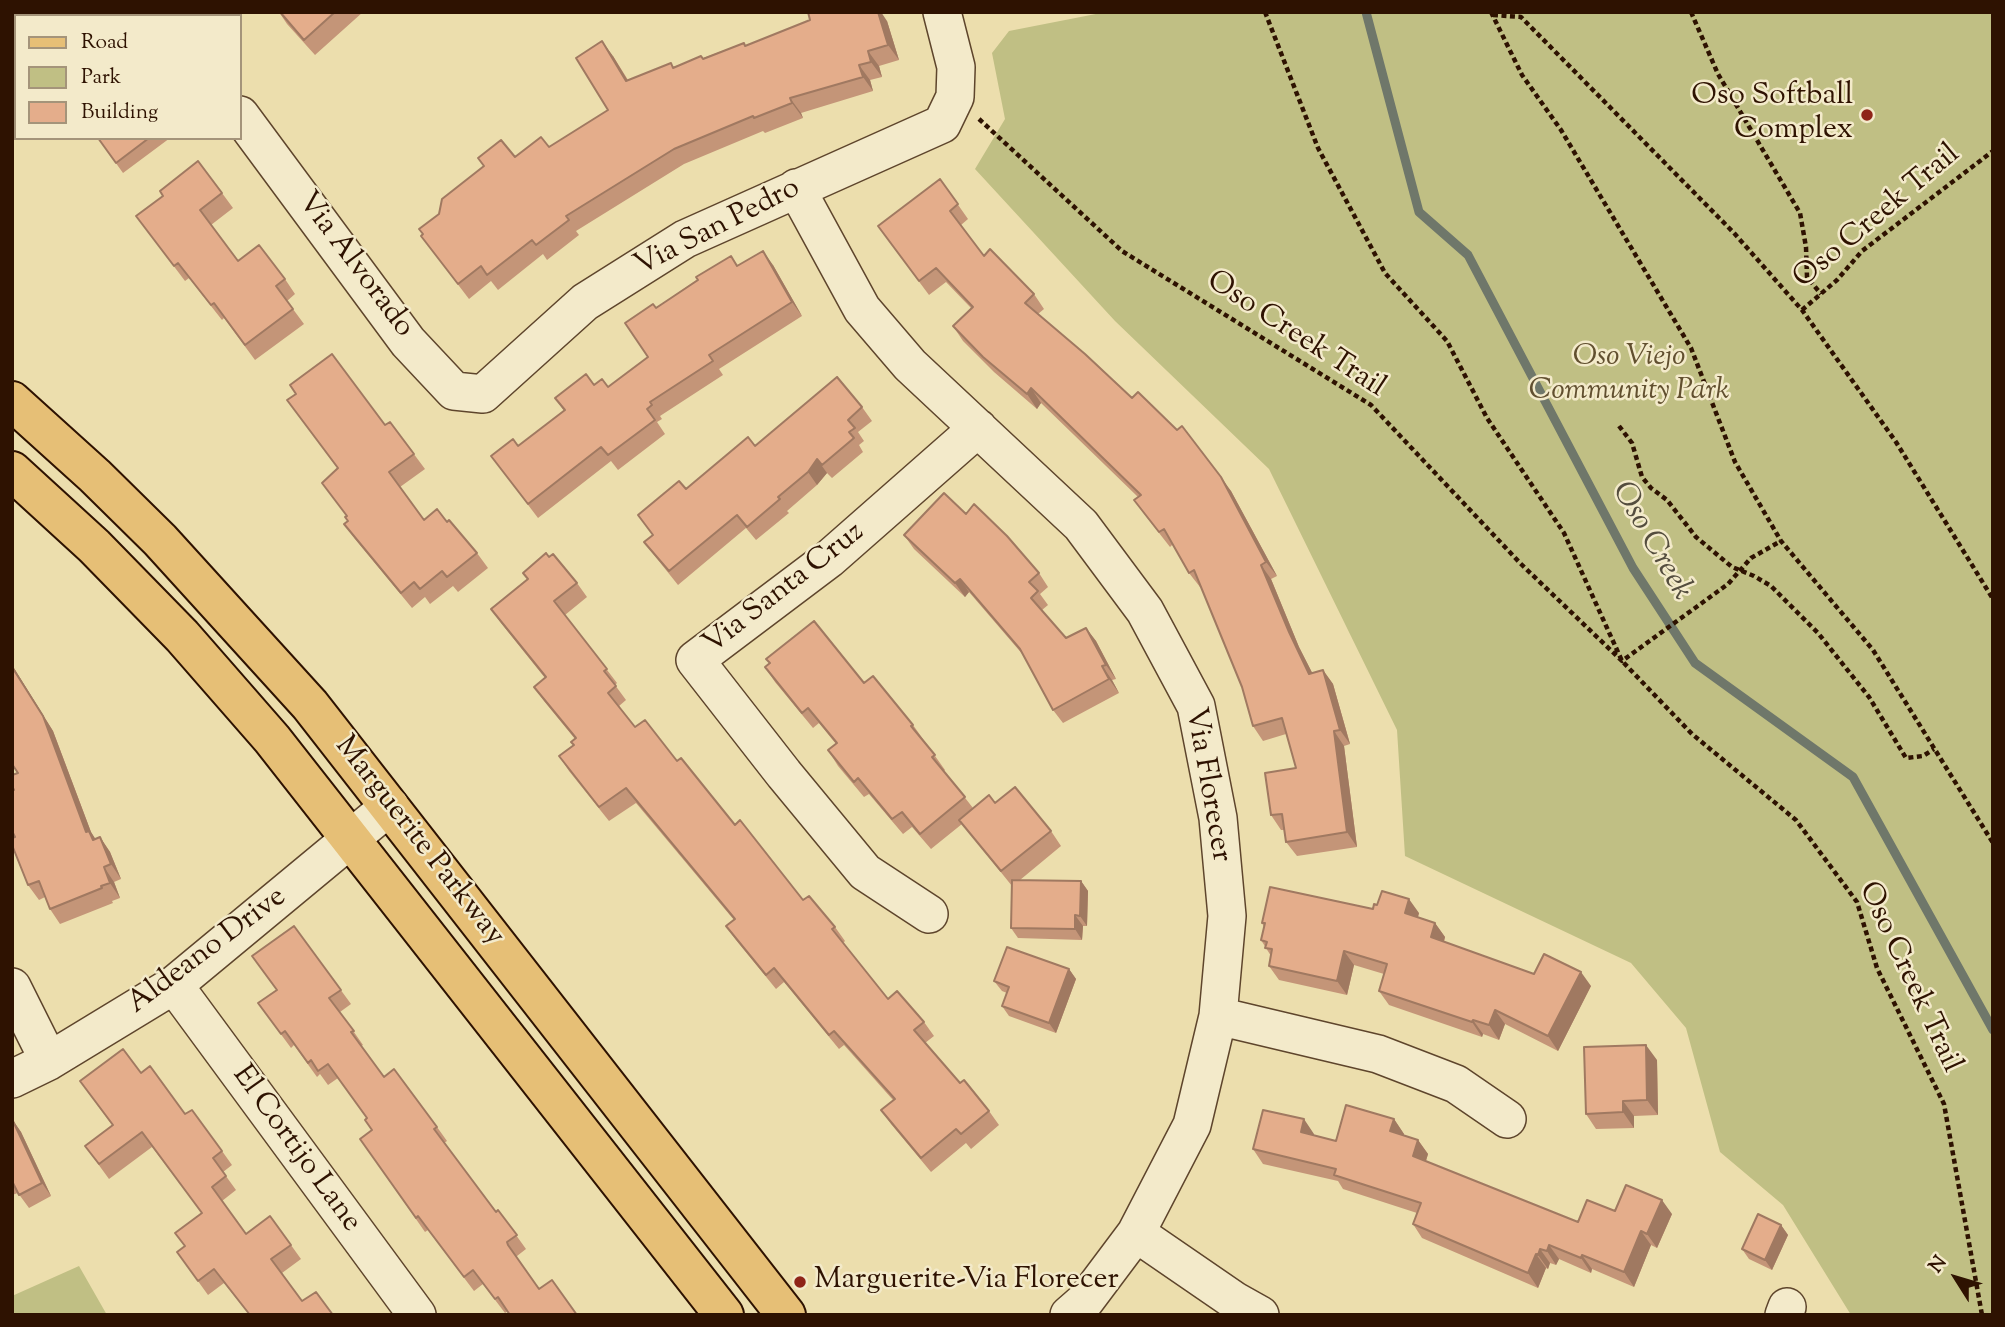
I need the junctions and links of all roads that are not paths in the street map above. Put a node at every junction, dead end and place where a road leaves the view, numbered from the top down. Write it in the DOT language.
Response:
graph roads {
  1 [pos="942,12"];
  2 [pos="242,118"];
  3 [pos="796,188"];
  4 [pos="483,394"];
  5 [pos="12,401"];
  6 [pos="978,428"];
  7 [pos="12,471"];
  8 [pos="390,806"];
  9 [pos="352,840"];
  10 [pos="929,914"];
  11 [pos="174,985"];
  12 [pos="12,987"];
  13 [pos="1219,1016"];
  14 [pos="49,1061"];
  15 [pos="12,1079"];
  16 [pos="1507,1119"];
  17 [pos="1136,1233"];
  18 [pos="417,1315"];
  19 [pos="724,1315"];
  20 [pos="786,1315"];
  21 [pos="1069,1315"];
  22 [pos="1260,1315"];
  1 -- 3 [label="street, Via San Pedro"];
  2 -- 4 [label="street, Via Alvorado"];
  3 -- 4 [label="street, Via San Pedro"];
  3 -- 6 [label="street, Via Florecer"];
  5 -- 8 [label="main road, Marguerite Parkway"];
  6 -- 10 [label="street, Via Santa Cruz"];
  6 -- 13 [label="street, Via Florecer"];
  7 -- 9 [label="main road, Marguerite Parkway"];
  8 -- 9 [label="street, Aldeano Drive"];
  8 -- 20 [label="main road, Marguerite Parkway"];
  9 -- 11 [label="street, Aldeano Drive"];
  9 -- 19 [label="main road, Marguerite Parkway"];
  11 -- 14 [label="street, Aldeano Drive"];
  11 -- 18 [label="street, El Cortijo Lane"];
  12 -- 14 [label="street"];
  13 -- 16 [label="street"];
  13 -- 17 [label="street, Via Florecer"];
  14 -- 15 [label="street, Aldeano Drive"];
  17 -- 21 [label="street, Via Florecer"];
  17 -- 22 [label="street"];
}
